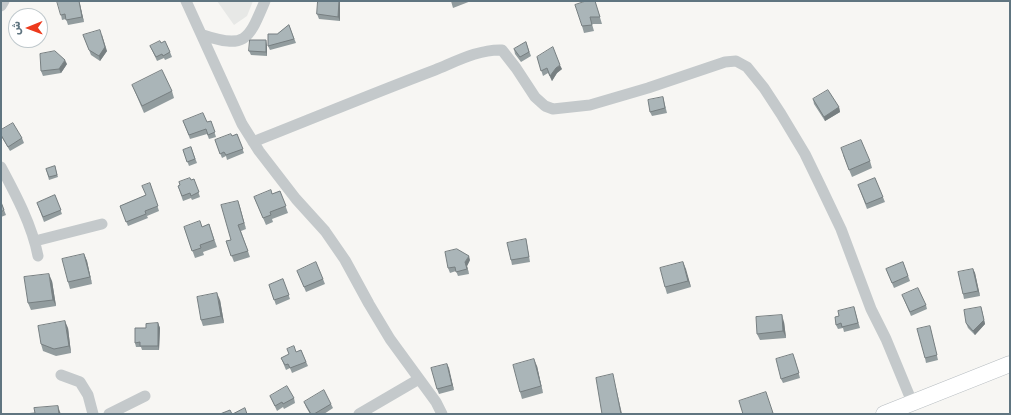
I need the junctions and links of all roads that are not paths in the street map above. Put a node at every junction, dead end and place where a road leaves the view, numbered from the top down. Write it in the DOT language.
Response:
graph roads {
  1 [pos="4,1"];
  2 [pos="186,1"];
  3 [pos="265,1"];
  4 [pos="1,6"];
  5 [pos="203,35"];
  6 [pos="253,142"];
  7 [pos="1,167"];
  8 [pos="102,224"];
  9 [pos="35,241"];
  10 [pos="38,256"];
  11 [pos="1010,364"];
  12 [pos="62,375"];
  13 [pos="419,379"];
  14 [pos="145,396"];
  15 [pos="908,407"];
  16 [pos="93,414"];
  17 [pos="109,414"];
  18 [pos="359,414"];
  19 [pos="442,414"];
  20 [pos="884,414"];
  1 -- 4 [label="street"];
  2 -- 5 [label="street"];
  3 -- 5 [label="street"];
  5 -- 6 [label="street"];
  6 -- 13 [label="street"];
  6 -- 15 [label="street"];
  7 -- 9 [label="street"];
  8 -- 9 [label="street"];
  9 -- 10 [label="street"];
  11 -- 15 [label="street"];
  12 -- 16 [label="street"];
  13 -- 18 [label="street"];
  13 -- 19 [label="street"];
  14 -- 17 [label="street"];
  15 -- 20 [label="street"];
}
